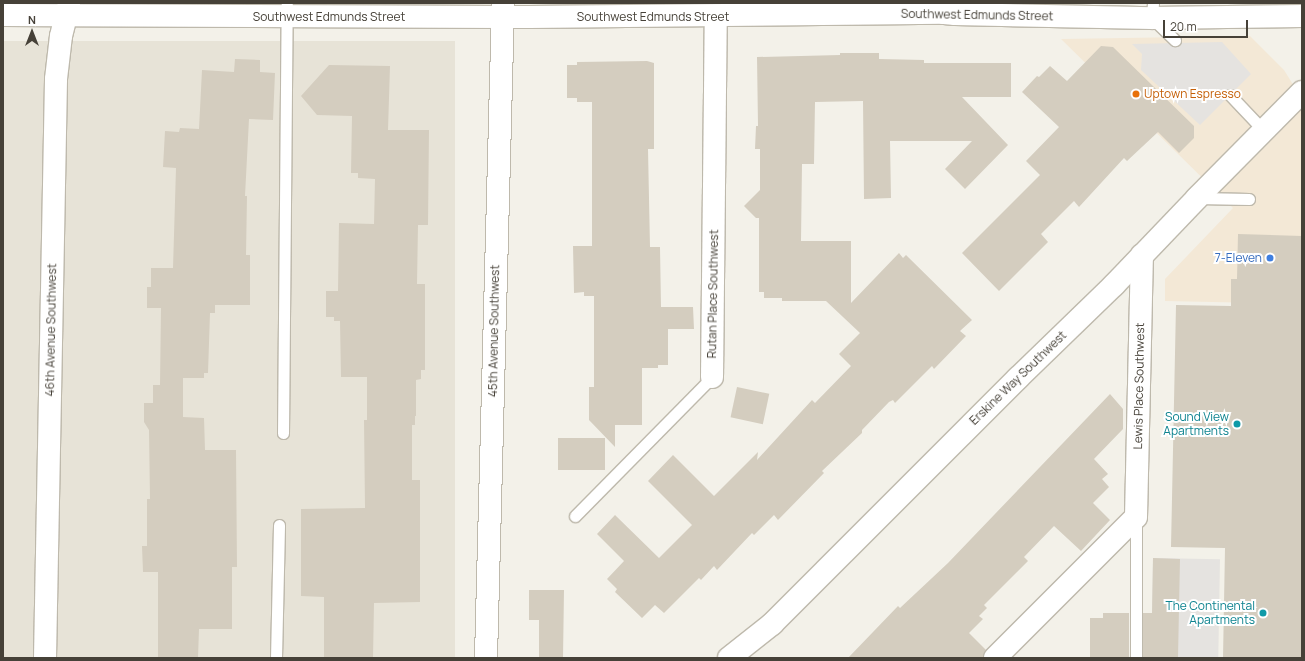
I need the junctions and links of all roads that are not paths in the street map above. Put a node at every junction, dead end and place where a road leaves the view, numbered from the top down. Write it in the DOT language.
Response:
graph roads {
  1 [pos="944,8"];
  2 [pos="67,9"];
  3 [pos="287,10"];
  4 [pos="502,10"];
  5 [pos="1152,10"];
  6 [pos="719,12"];
  7 [pos="3,15"];
  8 [pos="1302,16"];
  9 [pos="1175,40"];
  10 [pos="1302,92"];
  11 [pos="1230,95"];
  12 [pos="1264,131"];
  13 [pos="1197,198"];
  14 [pos="1249,199"];
  15 [pos="1142,255"];
  16 [pos="712,377"];
  17 [pos="283,434"];
  18 [pos="575,516"];
  19 [pos="1136,517"];
  20 [pos="279,525"];
  21 [pos="45,658"];
  22 [pos="276,658"];
  23 [pos="486,658"];
  24 [pos="729,658"];
  25 [pos="995,658"];
  26 [pos="1136,658"];
  1 -- 5 [label="street, Southwest Edmunds Street"];
  1 -- 6 [label="street, Southwest Edmunds Street"];
  2 -- 3 [label="street, Southwest Edmunds Street"];
  2 -- 7 [label="street, Southwest Edmunds Street"];
  2 -- 21 [label="street, 46th Avenue Southwest"];
  3 -- 4 [label="street, Southwest Edmunds Street"];
  3 -- 17 [label="lane"];
  4 -- 6 [label="street, Southwest Edmunds Street"];
  4 -- 23 [label="street, 45th Avenue Southwest"];
  5 -- 8 [label="street, Southwest Edmunds Street"];
  5 -- 9 [label="lane"];
  6 -- 16 [label="street, Rutan Place Southwest"];
  10 -- 12 [label="street, Erskine Way Southwest"];
  11 -- 12 [label="lane"];
  12 -- 13 [label="street, Erskine Way Southwest"];
  13 -- 14 [label="lane"];
  13 -- 15 [label="street, Erskine Way Southwest"];
  15 -- 19 [label="street, Lewis Place Southwest"];
  15 -- 24 [label="street, Erskine Way Southwest"];
  16 -- 18 [label="lane, Rutan Place Southwest"];
  19 -- 25 [label="street"];
  19 -- 26 [label="lane, Lewis Place Southwest"];
  20 -- 22 [label="lane"];
}
